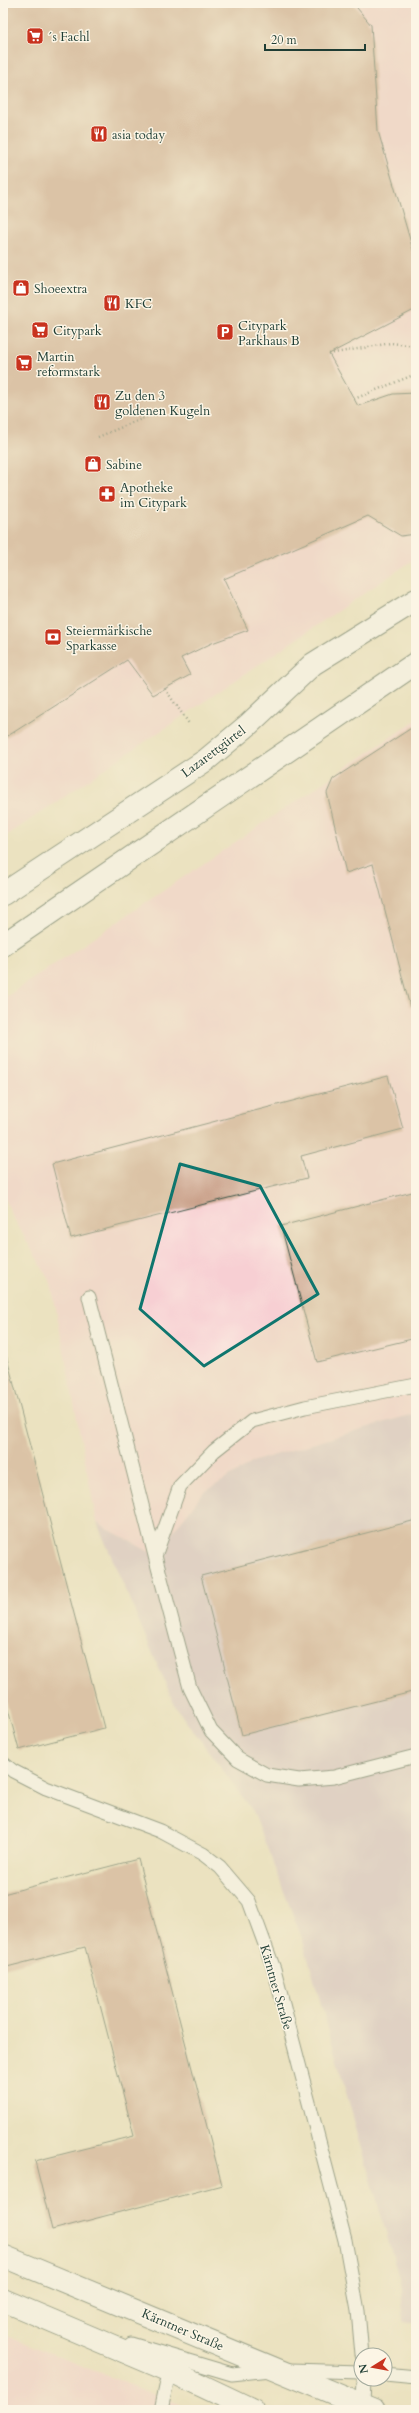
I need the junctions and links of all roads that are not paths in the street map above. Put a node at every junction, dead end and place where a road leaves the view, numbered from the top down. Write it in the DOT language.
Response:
graph roads {
  1 [pos="416,600"];
  2 [pos="416,663"];
  3 [pos="3,894"];
  4 [pos="3,945"];
  5 [pos="89,1297"];
  6 [pos="416,1385"];
  7 [pos="155,1556"];
  8 [pos="416,1756"];
  9 [pos="3,1762"];
  10 [pos="3,2256"];
  11 [pos="3,2300"];
  12 [pos="66,2326"];
  13 [pos="361,2347"];
  14 [pos="278,2370"];
  15 [pos="353,2372"];
  16 [pos="174,2373"];
  17 [pos="393,2375"];
  18 [pos="416,2377"];
  19 [pos="365,2387"];
  20 [pos="221,2402"];
  21 [pos="368,2408"];
  22 [pos="161,2410"];
  23 [pos="253,2410"];
  1 -- 3 [label="main road, Lazarettgürtel"];
  2 -- 4 [label="main road"];
  5 -- 7 [label="lane"];
  6 -- 7 [label="lane"];
  7 -- 8 [label="lane"];
  9 -- 13 [label="lane, Kärntner Straße"];
  10 -- 14 [label="main road, Kärntner Straße"];
  11 -- 12 [label="main road"];
  12 -- 14 [label="lane"];
  12 -- 16 [label="main road"];
  14 -- 15 [label="lane"];
  14 -- 21 [label="main road, Kärntner Straße"];
  16 -- 20 [label="main road"];
  16 -- 22 [label="lane"];
  17 -- 18 [label="lane"];
  19 -- 21 [label="lane, Kärntner Straße"];
  20 -- 23 [label="main road"];
}
